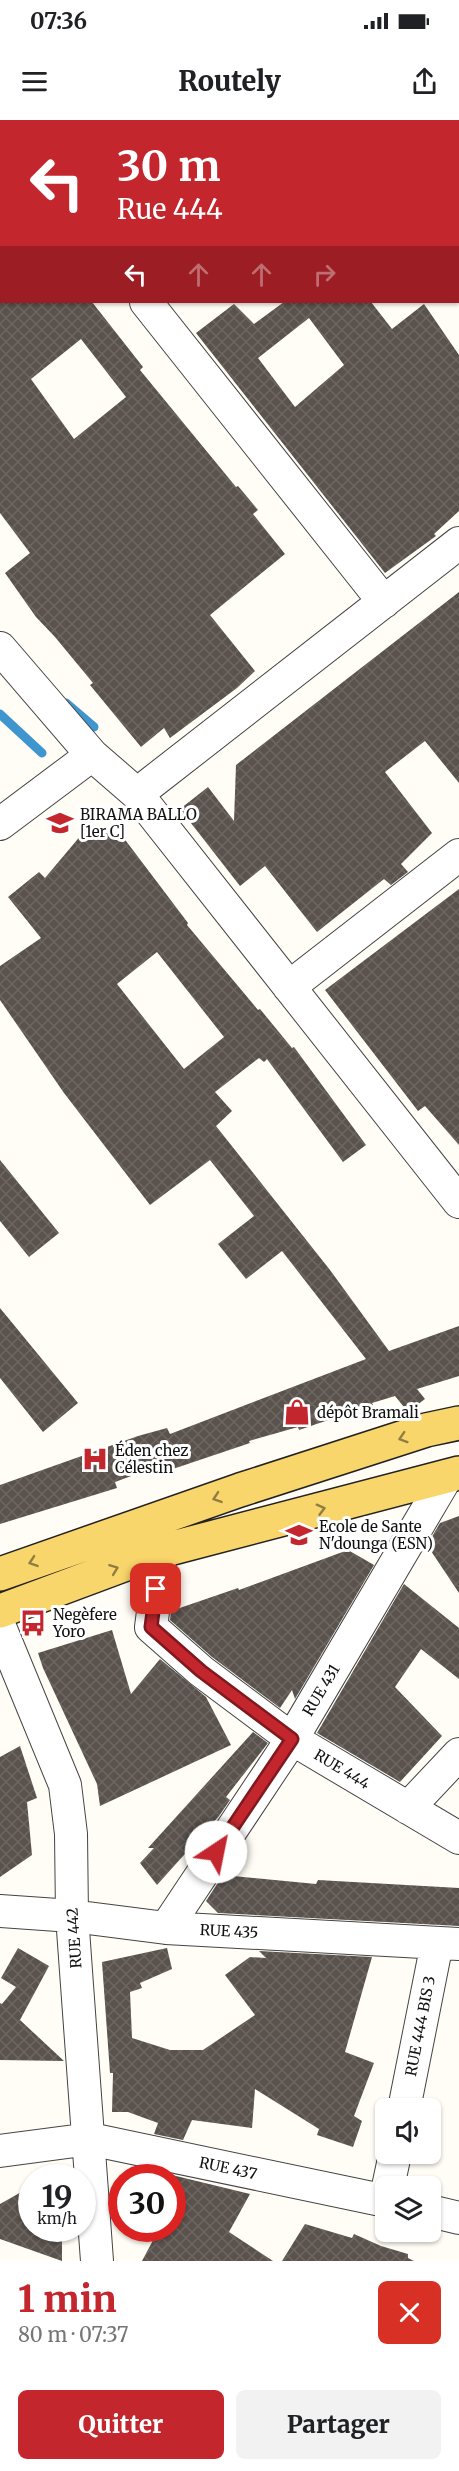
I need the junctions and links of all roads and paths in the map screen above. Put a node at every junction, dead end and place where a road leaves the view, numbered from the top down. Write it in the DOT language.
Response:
graph roads {
  1 [pos="147,303"];
  2 [pos="459,543"];
  3 [pos="384,602"];
  4 [pos="0,648"];
  5 [pos="92,755"];
  6 [pos="137,794"];
  7 [pos="0,824"];
  8 [pos="459,855"];
  9 [pos="289,987"];
  10 [pos="457,1196"];
  11 [pos="459,1423"];
  12 [pos="453,1474"];
  13 [pos="161,1551"];
  14 [pos="0,1574"];
  15 [pos="0,1611"];
  16 [pos="0,1627"];
  17 [pos="292,1739"];
  18 [pos="459,1754"];
  19 [pos="408,1808"];
  20 [pos="459,1838"];
  21 [pos="0,1911"];
  22 [pos="72,1916"];
  23 [pos="166,1928"];
  24 [pos="448,1943"];
  25 [pos="407,2098"];
  26 [pos="90,2139"];
  27 [pos="0,2151"];
  28 [pos="375,2199"];
  29 [pos="441,2214"];
  30 [pos="459,2218"];
  31 [pos="91,2254"];
  1 -- 3 [label="street"];
  2 -- 3 [label="street"];
  3 -- 6 [label="street"];
  4 -- 5 [label="street"];
  5 -- 6 [label="street"];
  5 -- 7 [label="street"];
  6 -- 9 [label="street"];
  8 -- 9 [label="street"];
  9 -- 10 [label="street"];
  11 -- 14 [label="main road, one-way"];
  13 -- 12 [label="main road, one-way"];
  12 -- 17 [label="street, RUE 431"];
  15 -- 13 [label="main road, one-way"];
  13 -- 17 [label="street, RUE 444"];
  16 -- 22 [label="street, RUE 442"];
  17 -- 19 [label="street, RUE 444"];
  17 -- 23 [label="street, RUE 431"];
  18 -- 19 [label="street"];
  19 -- 20 [label="street, RUE 444"];
  21 -- 22 [label="street, RUE 435"];
  22 -- 23 [label="street, RUE 435"];
  22 -- 26 [label="street, RUE 442"];
  23 -- 24 [label="street, RUE 435"];
  24 -- 25 [label="street, RUE 444 BIS 3"];
  26 -- 27 [label="street, RUE 437"];
  26 -- 28 [label="street, RUE 437"];
  26 -- 31 [label="street, RUE 442"];
  29 -- 30 [label="street"];
}
